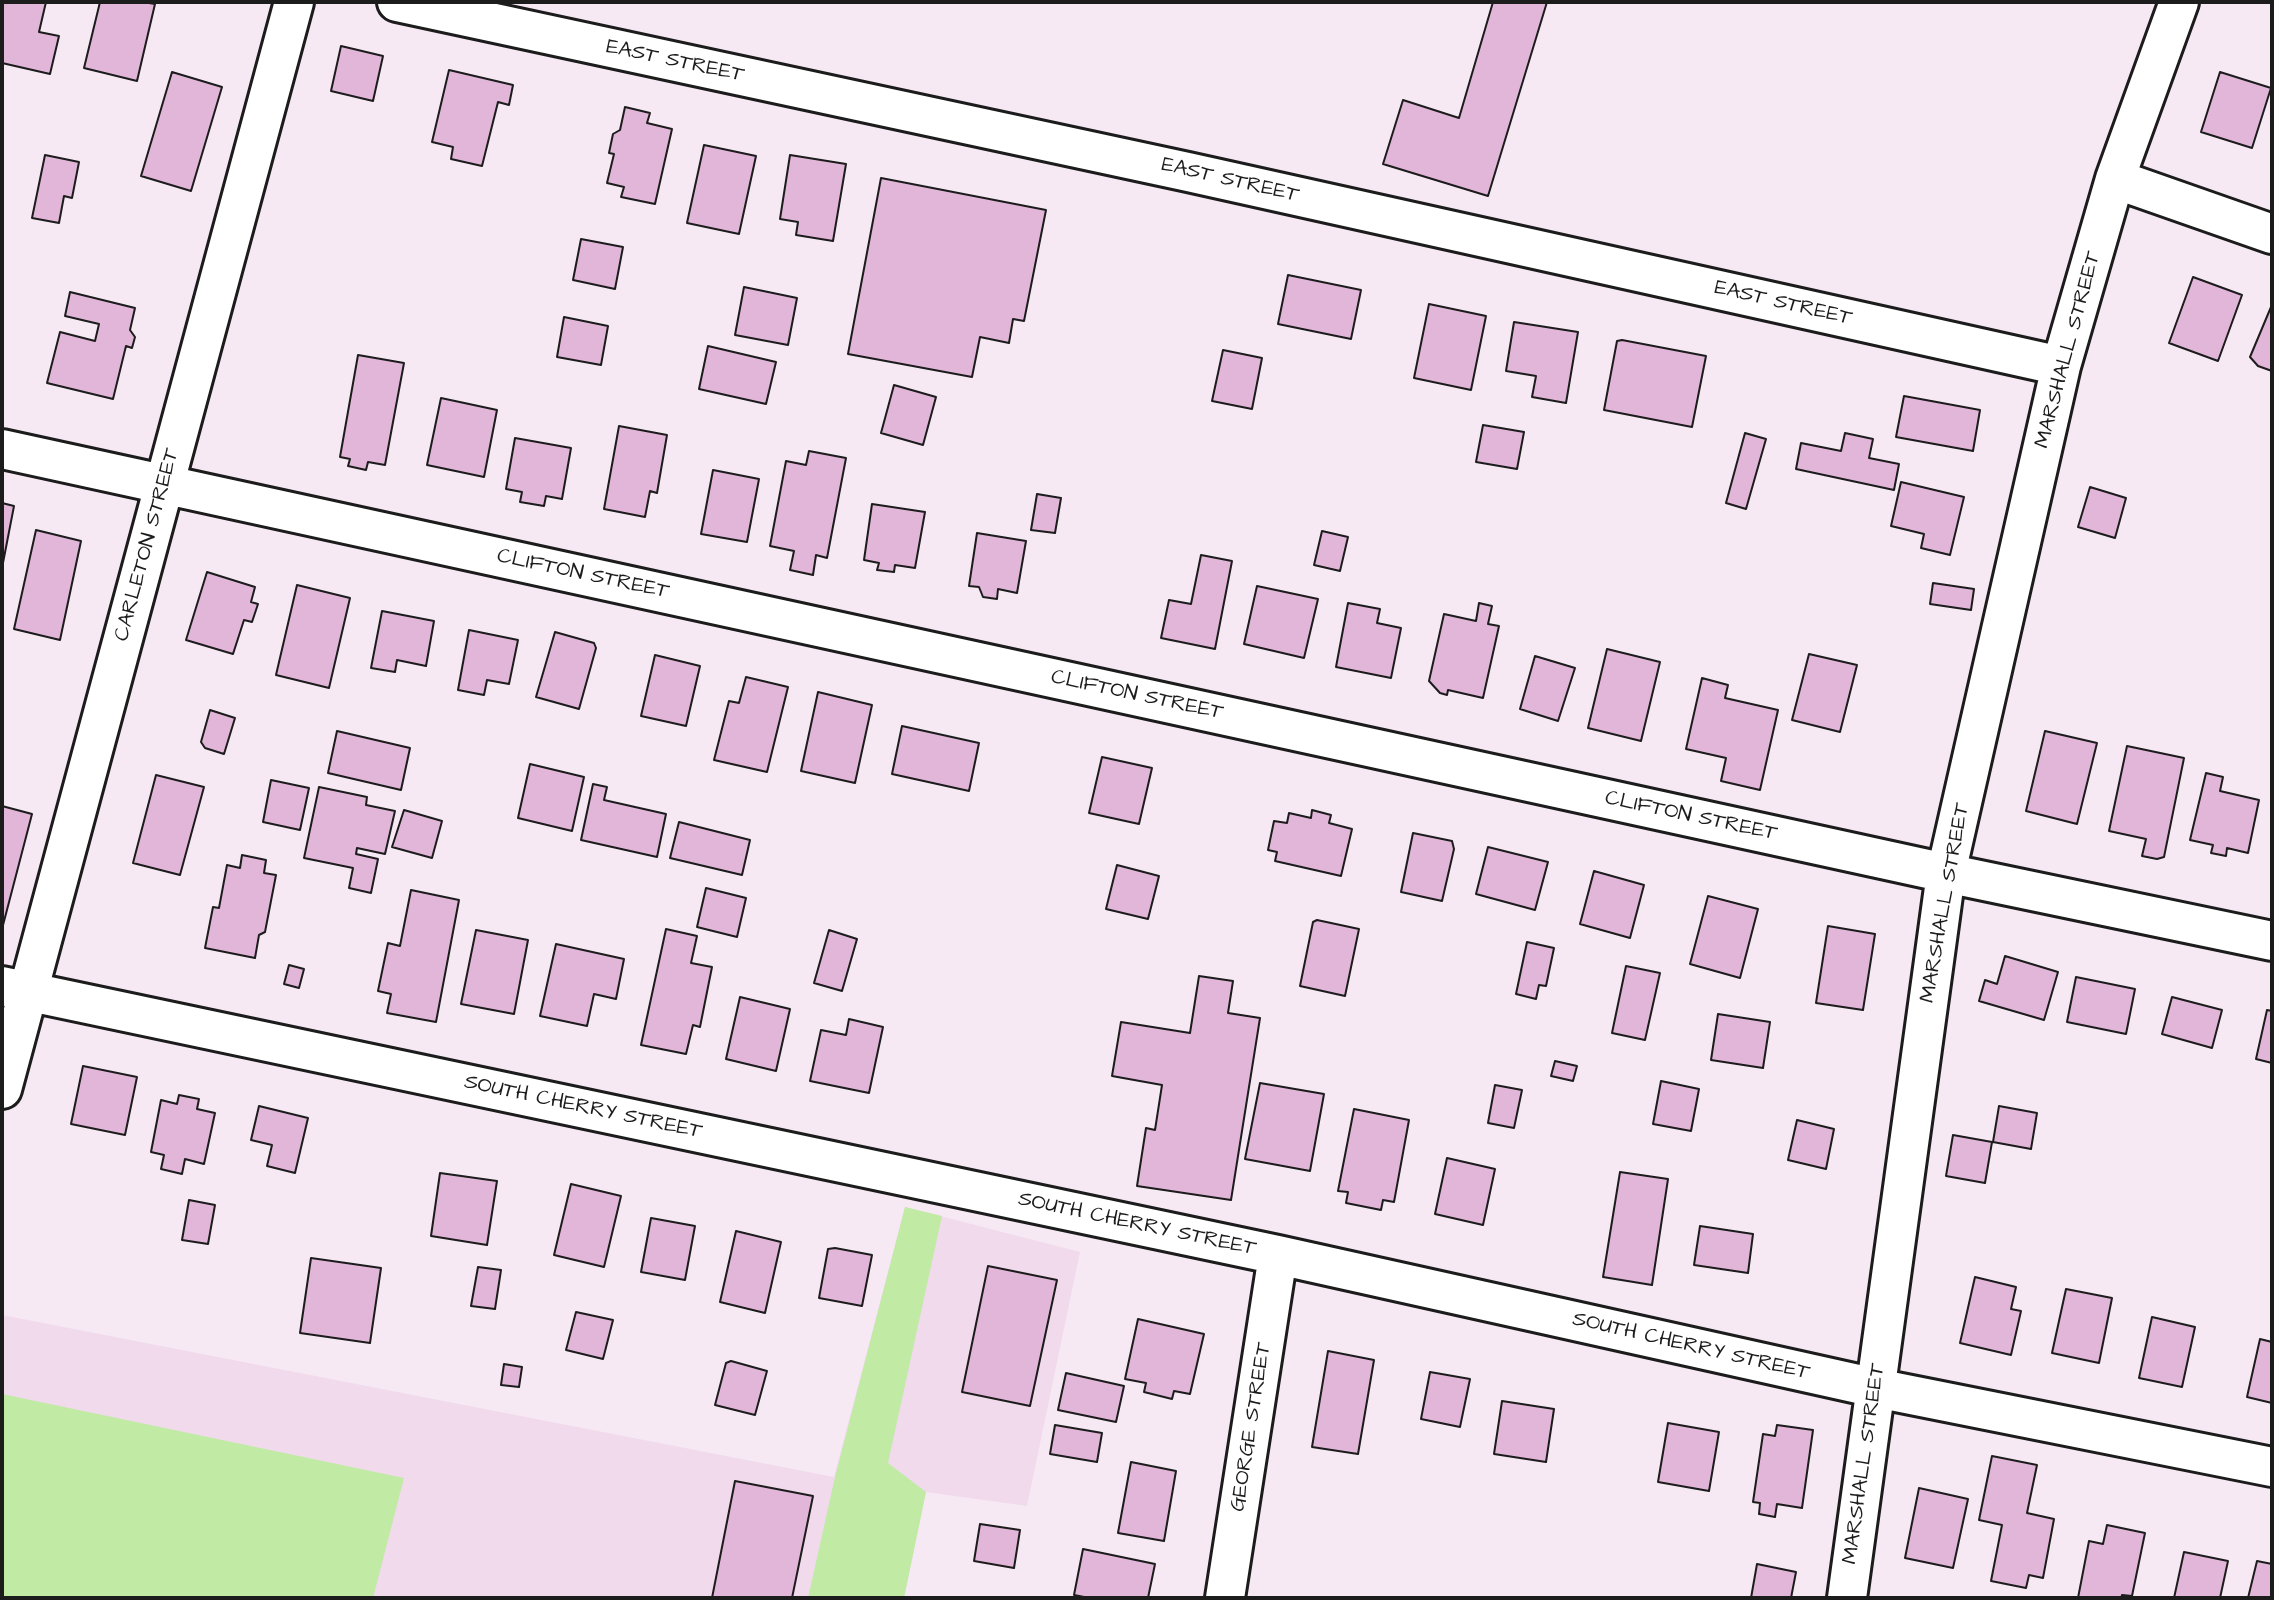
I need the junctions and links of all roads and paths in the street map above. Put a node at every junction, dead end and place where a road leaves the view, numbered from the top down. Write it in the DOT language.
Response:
graph roads {
  1 [pos="294,2"];
  2 [pos="397,2"];
  3 [pos="2179,2"];
  4 [pos="2115,179"];
  5 [pos="2272,234"];
  6 [pos="2061,366"];
  7 [pos="2,449"];
  8 [pos="164,485"];
  9 [pos="1946,873"];
  10 [pos="2272,941"];
  11 [pos="16,989"];
  12 [pos="2,1089"];
  13 [pos="1278,1255"];
  14 [pos="1876,1388"];
  15 [pos="2272,1467"];
  16 [pos="1225,1598"];
  17 [pos="1847,1598"];
  1 -- 8 [label="street, CARLETON STREET"];
  2 -- 6 [label="street, EAST STREET"];
  3 -- 4 [label="street, MARSHALL STREET"];
  4 -- 5 [label="street"];
  4 -- 6 [label="street, MARSHALL STREET"];
  6 -- 9 [label="street, MARSHALL STREET"];
  7 -- 8 [label="street, CLIFTON STREET"];
  8 -- 9 [label="street, CLIFTON STREET"];
  8 -- 11 [label="street, CARLETON STREET"];
  9 -- 10 [label="street, CLIFTON STREET"];
  9 -- 14 [label="street, MARSHALL STREET"];
  11 -- 12 [label="street, CARLETON STREET"];
  11 -- 13 [label="street, SOUTH CHERRY STREET"];
  13 -- 14 [label="street, SOUTH CHERRY STREET"];
  13 -- 16 [label="street, GEORGE STREET"];
  14 -- 15 [label="street, SOUTH CHERRY STREET"];
  14 -- 17 [label="street, MARSHALL STREET"];
}
